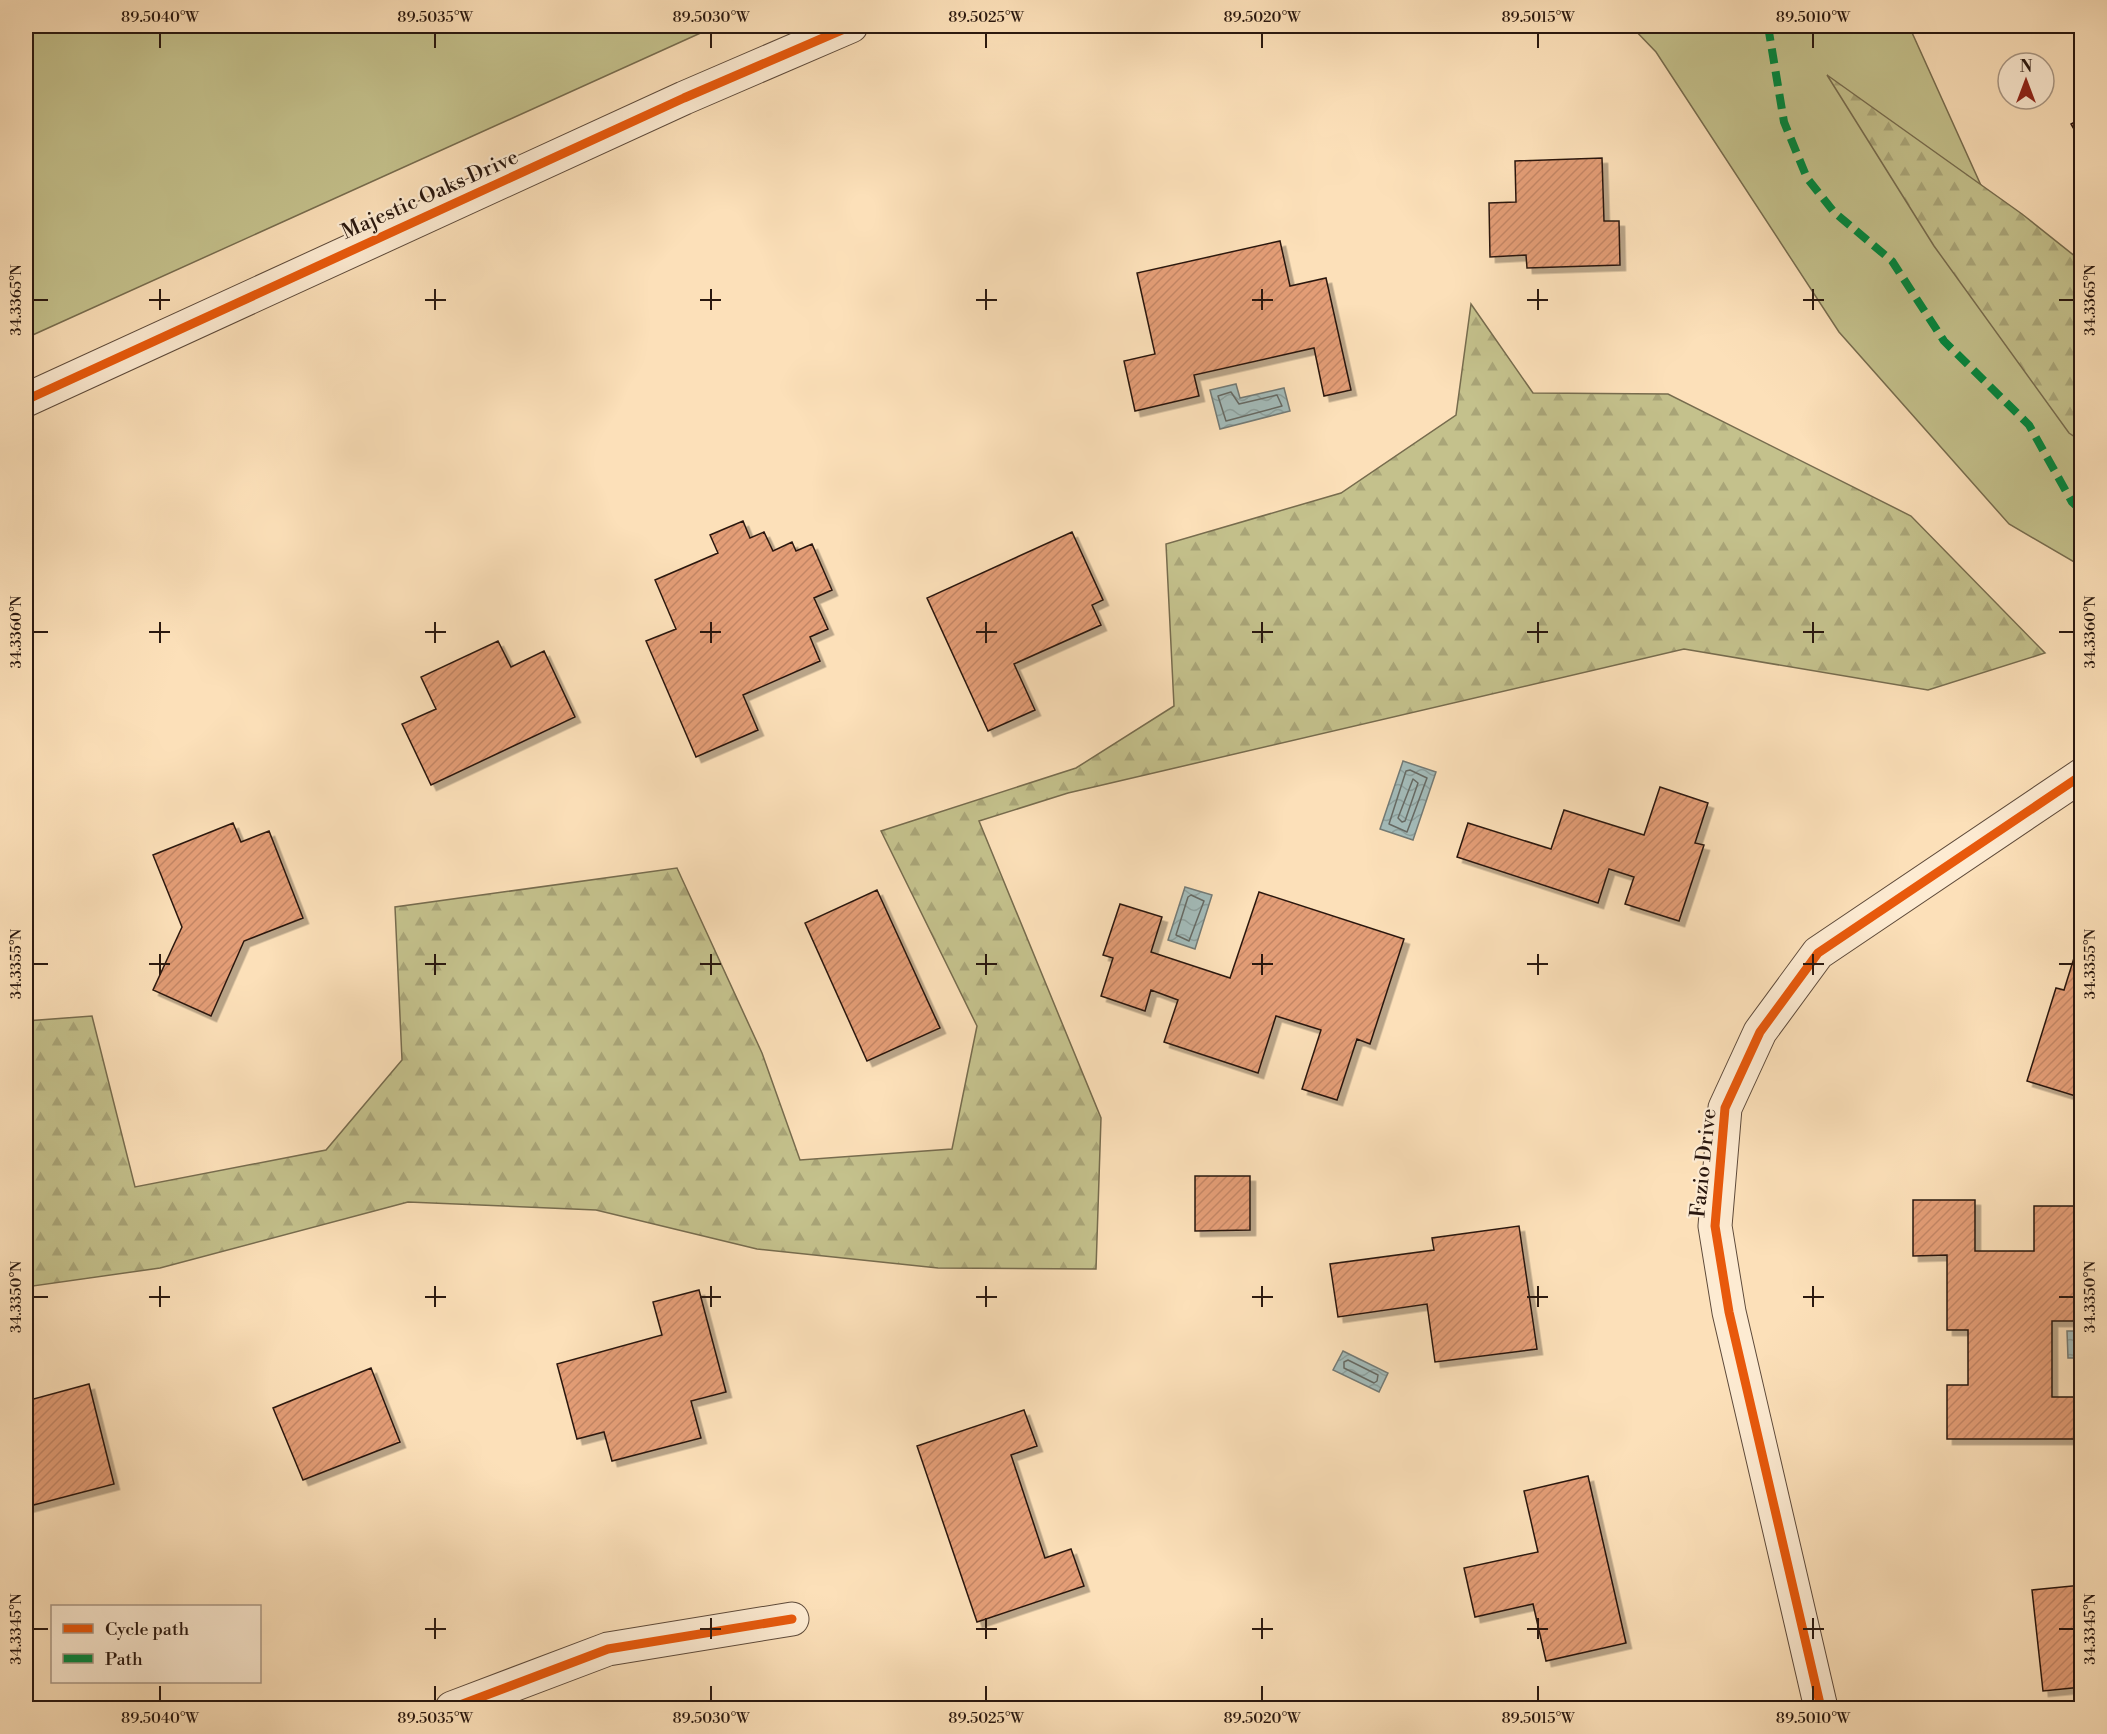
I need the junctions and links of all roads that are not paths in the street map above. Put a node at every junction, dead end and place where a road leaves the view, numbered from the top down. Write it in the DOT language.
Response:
graph roads {
  1 [pos="851,26"];
  2 [pos="26,400"];
  3 [pos="2082,776"];
  4 [pos="792,1619"];
  5 [pos="452,1708"];
  6 [pos="1821,1708"];
  1 -- 2 [label="street, Majestic Oaks Drive"];
  3 -- 6 [label="street, Fazio Drive"];
  4 -- 5 [label="street"];
}
